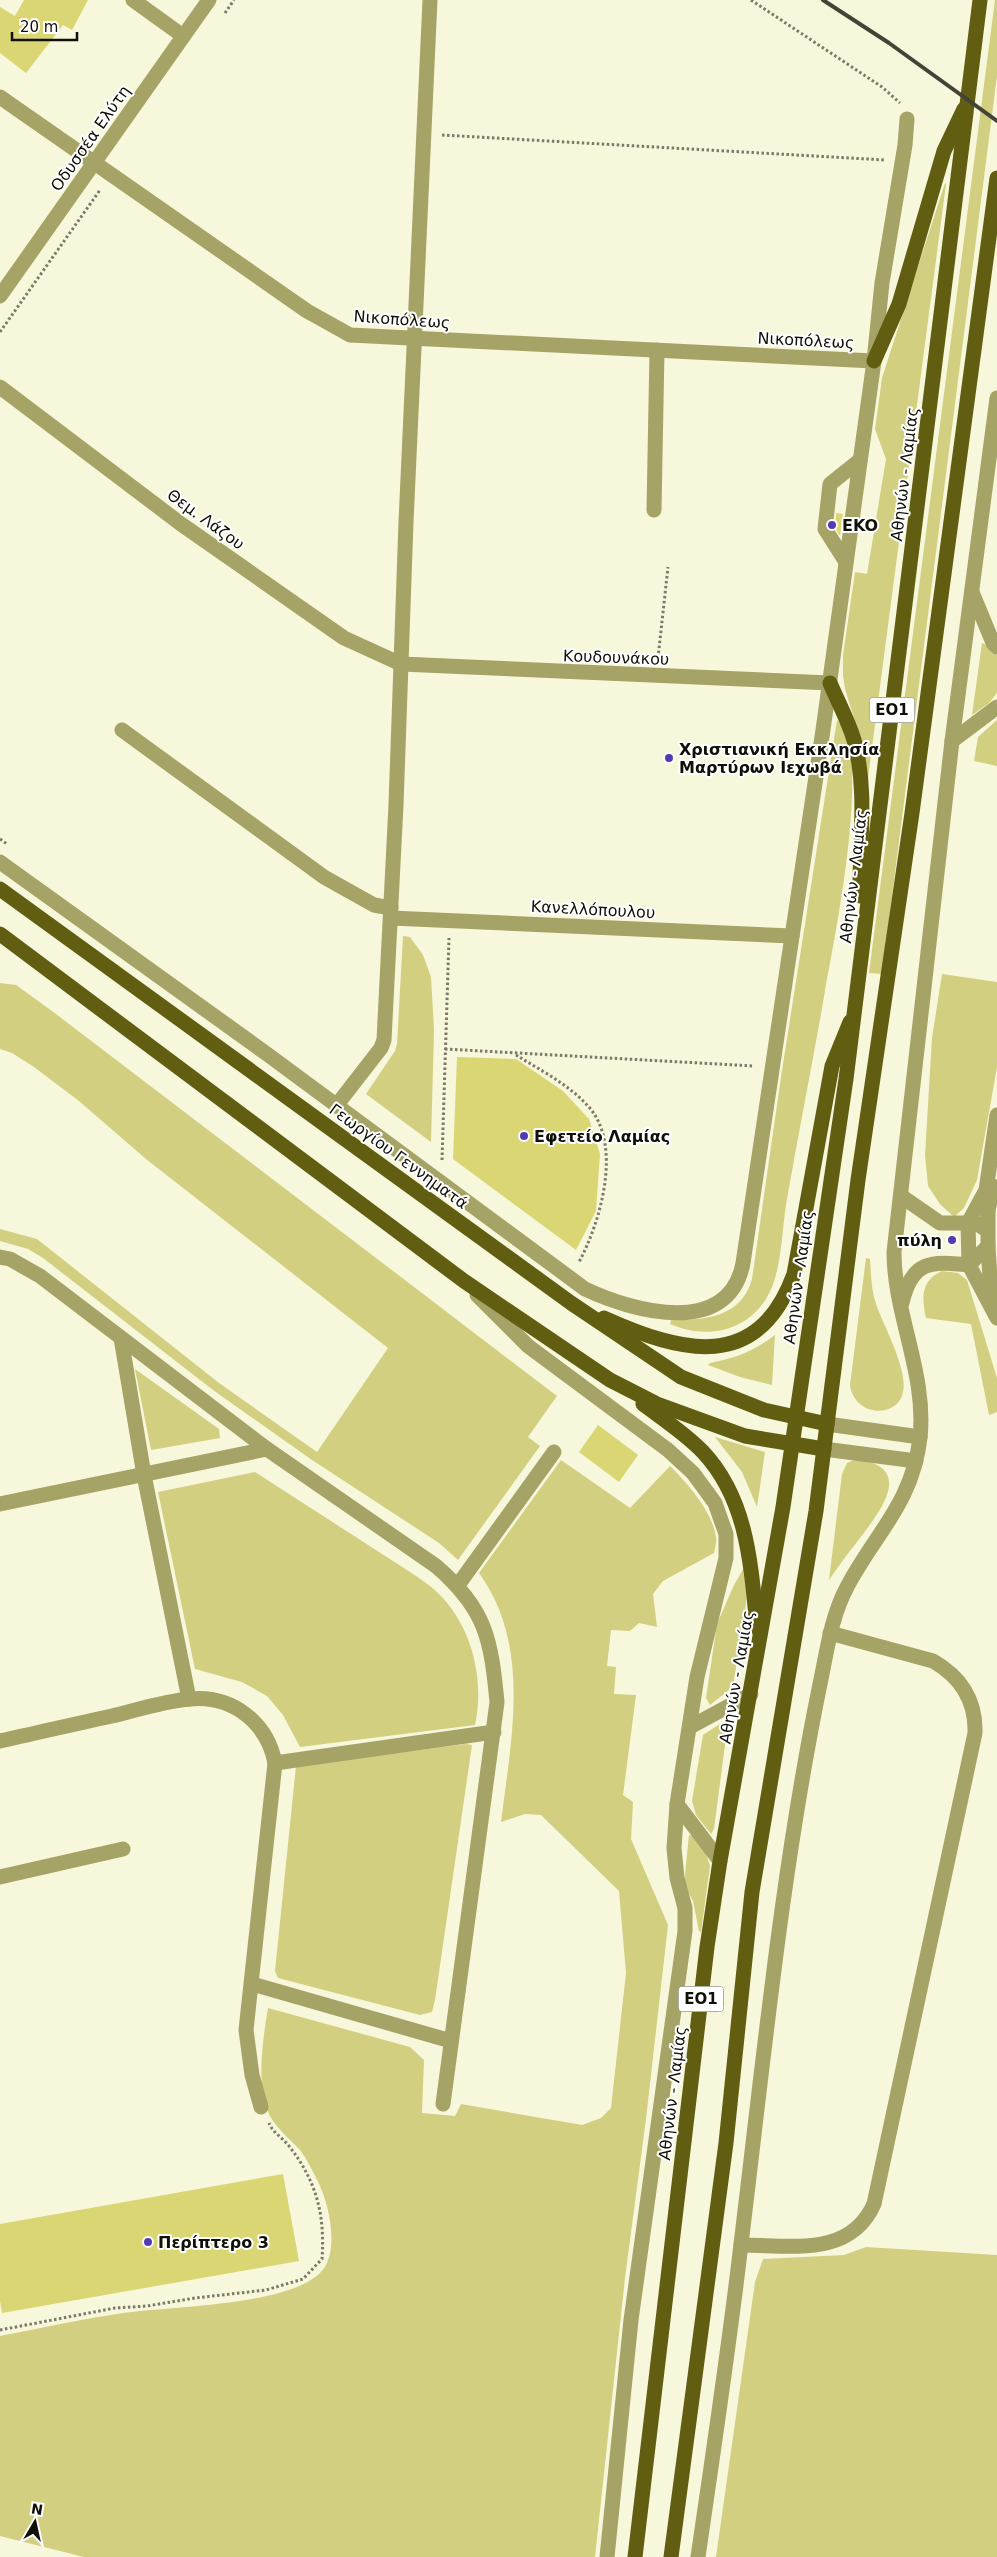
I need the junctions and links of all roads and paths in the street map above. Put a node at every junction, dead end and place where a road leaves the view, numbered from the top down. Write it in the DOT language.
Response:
graph roads {
  1 [pos="133,0"];
  2 [pos="209,0"];
  3 [pos="430,0"];
  4 [pos="751,0"];
  5 [pos="980,0"];
  6 [pos="183,36"];
  7 [pos="0,97"];
  8 [pos="969,101"];
  9 [pos="907,119"];
  10 [pos="424,134"];
  11 [pos="902,161"];
  12 [pos="94,163"];
  13 [pos="997,178"];
  14 [pos="2,290"];
  15 [pos="414,338"];
  16 [pos="657,350"];
  17 [pos="874,361"];
  18 [pos="0,387"];
  19 [pos="997,398"];
  20 [pos="860,460"];
  21 [pos="654,510"];
  22 [pos="846,562"];
  23 [pos="668,567"];
  24 [pos="972,590"];
  25 [pos="997,647"];
  26 [pos="401,664"];
  27 [pos="656,676"];
  28 [pos="830,683"];
  29 [pos="997,706"];
  30 [pos="122,730"];
  31 [pos="952,741"];
  32 [pos="0,839"];
  33 [pos="8,845"];
  34 [pos="0,862"];
  35 [pos="0,889"];
  36 [pos="391,913"];
  37 [pos="449,921"];
  38 [pos="0,934"];
  39 [pos="792,936"];
  40 [pos="862,949"];
  41 [pos="854,1014"];
  42 [pos="445,1050"];
  43 [pos="515,1054"];
  44 [pos="773,1067"];
  45 [pos="336,1106"];
  46 [pos="997,1115"];
  47 [pos="997,1173"];
  48 [pos="441,1183"];
  49 [pos="901,1196"];
  50 [pos="968,1223"];
  51 [pos="988,1238"];
  52 [pos="0,1257"];
  53 [pos="970,1265"];
  54 [pos="570,1279"];
  55 [pos="464,1281"];
  56 [pos="571,1303"];
  57 [pos="901,1306"];
  58 [pos="997,1311"];
  59 [pos="997,1318"];
  60 [pos="121,1338"];
  61 [pos="610,1380"];
  62 [pos="795,1418"];
  63 [pos="827,1424"];
  64 [pos="920,1437"];
  65 [pos="792,1444"];
  66 [pos="267,1449"];
  67 [pos="824,1449"];
  68 [pos="554,1452"];
  69 [pos="916,1461"];
  70 [pos="144,1475"];
  71 [pos="0,1504"];
  72 [pos="458,1585"];
  73 [pos="830,1633"];
  74 [pos="759,1650"];
  75 [pos="751,1694"];
  76 [pos="189,1698"];
  77 [pos="690,1727"];
  78 [pos="494,1732"];
  79 [pos="0,1741"];
  80 [pos="275,1763"];
  81 [pos="677,1804"];
  82 [pos="123,1849"];
  83 [pos="720,1861"];
  84 [pos="0,1876"];
  85 [pos="252,1984"];
  86 [pos="451,2041"];
  87 [pos="443,2104"];
  88 [pos="261,2107"];
  89 [pos="741,2245"];
  90 [pos="0,2330"];
  91 [pos="607,2557"];
  92 [pos="635,2557"];
  93 [pos="671,2557"];
  94 [pos="698,2557"];
  1 -- 6 [label="street"];
  2 -- 6 [label="street, Οδυσσέα Ελύτη"];
  3 -- 10 [label="street"];
  4 -- 9 [label="path"];
  5 -- 8 [label="main road, Αθηνών - Λαμίας / ΕΟ1"];
  6 -- 12 [label="street, Οδυσσέα Ελύτη"];
  7 -- 12 [label="street, Νικοπόλεως"];
  8 -- 17 [label="main road"];
  8 -- 40 [label="main road, Αθηνών - Λαμίας / ΕΟ1"];
  9 -- 11 [label="street"];
  10 -- 11 [label="path"];
  10 -- 15 [label="street"];
  11 -- 17 [label="street"];
  12 -- 14 [label="street, Οδυσσέα Ελύτη"];
  12 -- 15 [label="street, Νικοπόλεως"];
  13 -- 63 [label="main road, ΕΟ1"];
  15 -- 16 [label="street, Νικοπόλεως"];
  15 -- 26 [label="street"];
  16 -- 17 [label="street, Νικοπόλεως"];
  16 -- 21 [label="street"];
  17 -- 20 [label="street"];
  18 -- 26 [label="street, Θεμ. Λάζου"];
  19 -- 24 [label="street"];
  20 -- 22 [label="street"];
  20 -- 22 [label="street"];
  22 -- 28 [label="street"];
  23 -- 27 [label="path"];
  24 -- 25 [label="street"];
  24 -- 31 [label="street"];
  26 -- 27 [label="street, Κουδουνάκου"];
  26 -- 36 [label="street"];
  27 -- 28 [label="street, Κουδουνάκου"];
  28 -- 39 [label="street"];
  28 -- 40 [label="main road"];
  29 -- 31 [label="street"];
  30 -- 36 [label="street, Κανελλόπουλου"];
  31 -- 49 [label="street"];
  32 -- 33 [label="path"];
  34 -- 45 [label="street"];
  35 -- 56 [label="main road, Γεωργίου Γεννηματά"];
  36 -- 37 [label="street, Κανελλόπουλου"];
  36 -- 45 [label="street"];
  37 -- 39 [label="street, Κανελλόπουλου"];
  37 -- 42 [label="path"];
  38 -- 55 [label="main road"];
  39 -- 44 [label="street"];
  40 -- 41 [label="main road, Αθηνών - Λαμίας / ΕΟ1"];
  41 -- 56 [label="main road"];
  41 -- 62 [label="main road, Αθηνών - Λαμίας / ΕΟ1"];
  42 -- 43 [label="path"];
  42 -- 48 [label="path"];
  43 -- 44 [label="path"];
  43 -- 54 [label="path"];
  44 -- 54 [label="street"];
  45 -- 48 [label="street"];
  46 -- 50 [label="street"];
  47 -- 51 [label="street"];
  48 -- 54 [label="street"];
  49 -- 50 [label="street"];
  49 -- 57 [label="street"];
  50 -- 51 [label="street"];
  50 -- 53 [label="street"];
  51 -- 53 [label="street"];
  51 -- 58 [label="street"];
  52 -- 60 [label="street"];
  53 -- 57 [label="street"];
  53 -- 59 [label="street"];
  55 -- 61 [label="main road"];
  55 -- 77 [label="street"];
  56 -- 62 [label="main road, Γεωργίου Γεννηματά"];
  57 -- 64 [label="street"];
  60 -- 66 [label="street"];
  60 -- 70 [label="street"];
  61 -- 65 [label="main road"];
  61 -- 74 [label="main road"];
  62 -- 63 [label="main road, Γεωργίου Γεννηματά"];
  62 -- 65 [label="main road, Αθηνών - Λαμίας / ΕΟ1"];
  63 -- 64 [label="street"];
  63 -- 67 [label="main road, ΕΟ1"];
  64 -- 69 [label="street"];
  65 -- 67 [label="main road"];
  65 -- 74 [label="main road, Αθηνών - Λαμίας / ΕΟ1"];
  66 -- 70 [label="street"];
  66 -- 72 [label="street"];
  67 -- 69 [label="street"];
  67 -- 93 [label="main road, ΕΟ1"];
  68 -- 72 [label="street"];
  69 -- 73 [label="street"];
  70 -- 71 [label="street"];
  70 -- 76 [label="street"];
  72 -- 78 [label="street"];
  73 -- 89 [label="street"];
  73 -- 89 [label="street"];
  74 -- 75 [label="main road, Αθηνών - Λαμίας / ΕΟ1"];
  75 -- 77 [label="street"];
  75 -- 83 [label="main road, Αθηνών - Λαμίας / ΕΟ1"];
  76 -- 79 [label="street"];
  76 -- 80 [label="street"];
  77 -- 81 [label="street"];
  78 -- 80 [label="street"];
  78 -- 86 [label="street"];
  80 -- 85 [label="street"];
  81 -- 83 [label="street"];
  81 -- 91 [label="street"];
  82 -- 84 [label="street"];
  83 -- 92 [label="main road, Αθηνών - Λαμίας / ΕΟ1"];
  85 -- 86 [label="street"];
  85 -- 88 [label="street"];
  86 -- 87 [label="street"];
  88 -- 90 [label="path"];
  89 -- 94 [label="street"];
}
